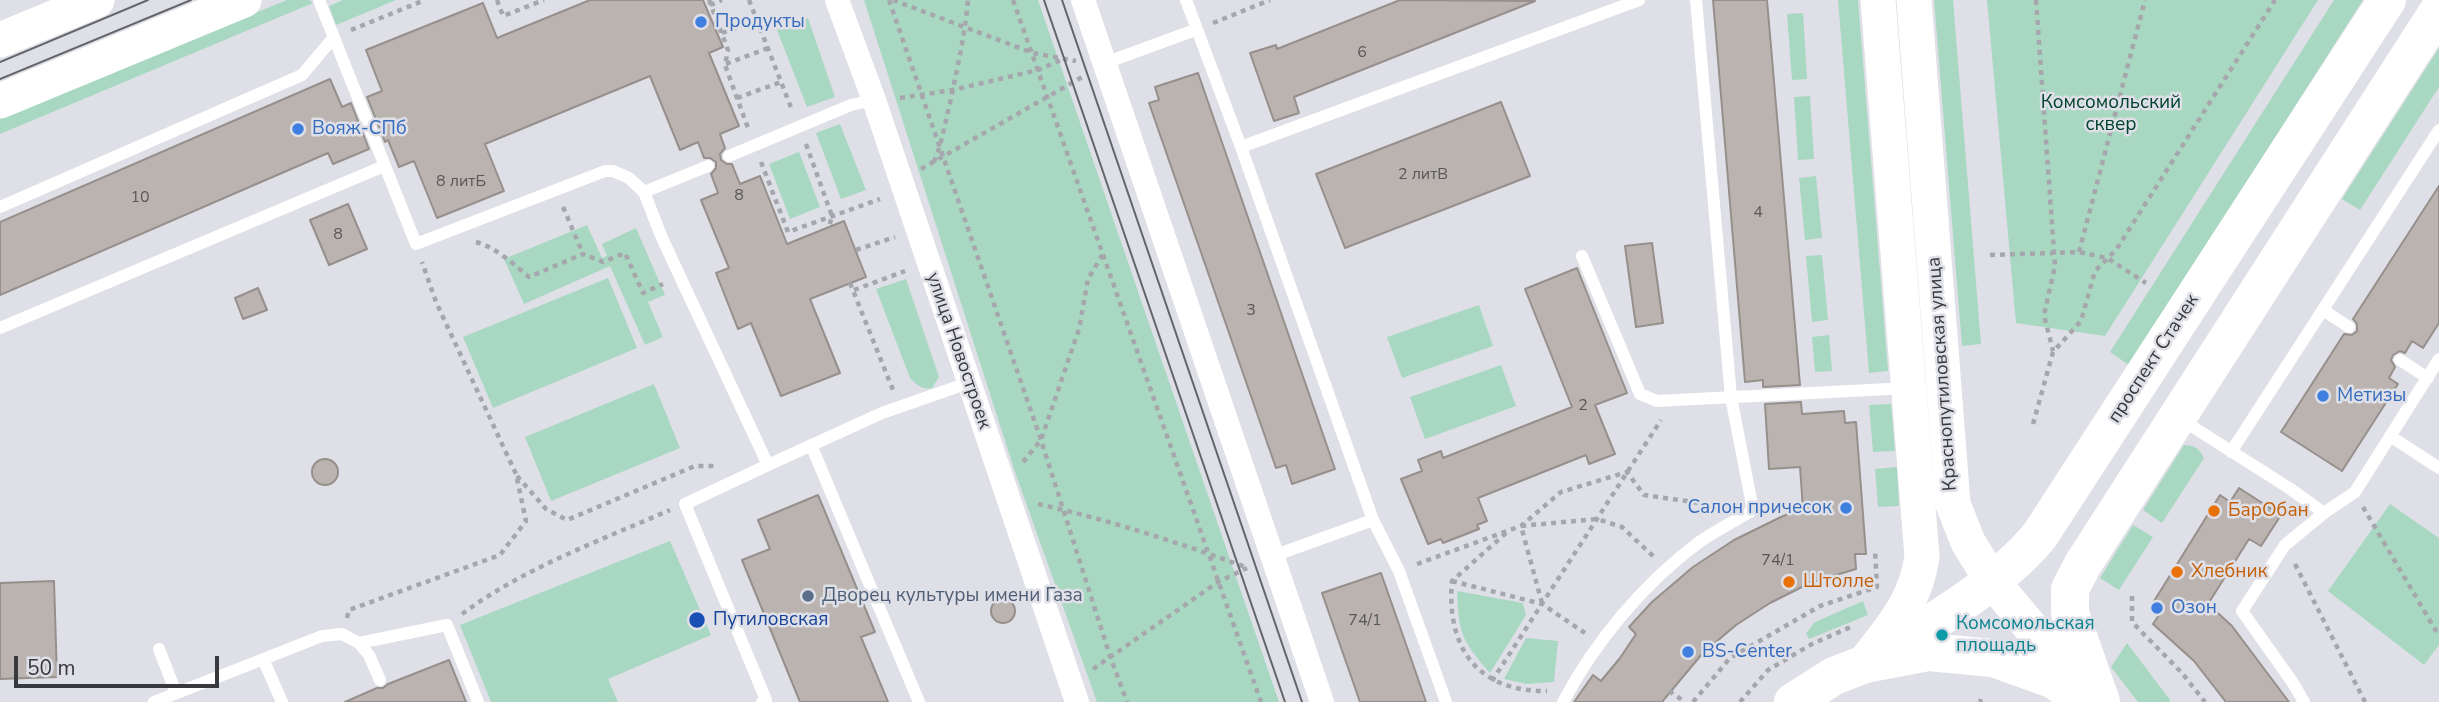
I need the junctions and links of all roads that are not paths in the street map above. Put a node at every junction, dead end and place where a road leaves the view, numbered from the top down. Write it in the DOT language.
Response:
graph roads {
  1 [pos="97,0"];
  2 [pos="244,0"];
  3 [pos="319,0"];
  4 [pos="837,0"];
  5 [pos="1083,0"];
  6 [pos="1186,0"];
  7 [pos="1639,0"];
  8 [pos="1696,0"];
  9 [pos="1878,0"];
  10 [pos="1914,0"];
  11 [pos="2387,0"];
  12 [pos="2439,9"];
  13 [pos="1195,30"];
  14 [pos="334,37"];
  15 [pos="0,40"];
  16 [pos="1105,63"];
  17 [pos="874,100"];
  18 [pos="0,101"];
  19 [pos="2439,130"];
  20 [pos="1241,147"];
  21 [pos="729,156"];
  22 [pos="384,166"];
  23 [pos="708,166"];
  24 [pos="644,192"];
  25 [pos="0,207"];
  26 [pos="1582,256"];
  27 [pos="2323,310"];
  28 [pos="2349,327"];
  29 [pos="0,328"];
  30 [pos="2439,359"];
  31 [pos="2400,360"];
  32 [pos="2428,378"];
  33 [pos="968,383"];
  34 [pos="1908,388"];
  35 [pos="1731,397"];
  36 [pos="2177,417"];
  37 [pos="2390,436"];
  38 [pos="811,445"];
  39 [pos="2231,452"];
  40 [pos="768,465"];
  41 [pos="2439,468"];
  42 [pos="2324,513"];
  43 [pos="1373,520"];
  44 [pos="1273,556"];
  45 [pos="1992,581"];
  46 [pos="359,643"];
  47 [pos="159,649"];
  48 [pos="263,659"];
  49 [pos="1865,664"];
  50 [pos="380,680"];
  51 [pos="176,693"];
  52 [pos="1566,696"];
  53 [pos="154,702"];
  54 [pos="282,702"];
  55 [pos="478,702"];
  56 [pos="762,702"];
  57 [pos="919,702"];
  58 [pos="1077,702"];
  59 [pos="1322,702"];
  60 [pos="1446,702"];
  61 [pos="1793,702"];
  62 [pos="2085,702"];
  63 [pos="2094,702"];
  64 [pos="2101,702"];
  65 [pos="2304,702"];
  1 -- 15 [label="street"];
  2 -- 18 [label="street"];
  3 -- 14 [label="lane"];
  4 -- 17 [label="street, улица Новостроек"];
  5 -- 16 [label="street"];
  6 -- 13 [label="lane"];
  7 -- 20 [label="lane"];
  8 -- 35 [label="lane"];
  9 -- 34 [label="street, Краснопутиловская улица"];
  10 -- 45 [label="street, Краснопутиловская улица"];
  11 -- 45 [label="main road, проспект Стачек"];
  12 -- 36 [label="main road"];
  13 -- 16 [label="lane"];
  13 -- 20 [label="lane"];
  14 -- 22 [label="lane"];
  14 -- 25 [label="lane"];
  16 -- 44 [label="street"];
  17 -- 21 [label="lane"];
  17 -- 33 [label="street, улица Новостроек"];
  19 -- 27 [label="lane"];
  20 -- 43 [label="lane"];
  22 -- 24 [label="lane"];
  22 -- 29 [label="lane"];
  23 -- 24 [label="lane"];
  24 -- 40 [label="lane"];
  26 -- 35 [label="lane"];
  27 -- 28 [label="lane"];
  27 -- 39 [label="lane"];
  30 -- 32 [label="lane"];
  31 -- 32 [label="lane"];
  32 -- 37 [label="lane"];
  33 -- 38 [label="lane"];
  33 -- 58 [label="street, улица Новостроек"];
  34 -- 35 [label="lane"];
  34 -- 49 [label="street, Краснопутиловская улица"];
  35 -- 52 [label="lane"];
  36 -- 39 [label="lane"];
  36 -- 64 [label="main road"];
  37 -- 41 [label="lane"];
  37 -- 42 [label="lane"];
  38 -- 40 [label="lane"];
  38 -- 57 [label="lane"];
  39 -- 42 [label="lane"];
  40 -- 56 [label="lane"];
  42 -- 65 [label="lane"];
  43 -- 44 [label="lane"];
  43 -- 60 [label="lane"];
  44 -- 59 [label="street"];
  45 -- 49 [label="main road, проспект Стачек"];
  45 -- 63 [label="street, Краснопутиловская улица"];
  46 -- 48 [label="lane"];
  46 -- 50 [label="lane"];
  46 -- 55 [label="lane"];
  47 -- 51 [label="lane"];
  48 -- 51 [label="lane"];
  48 -- 54 [label="lane"];
  49 -- 61 [label="main road"];
  49 -- 62 [label="main road"];
  51 -- 53 [label="lane"];
}
